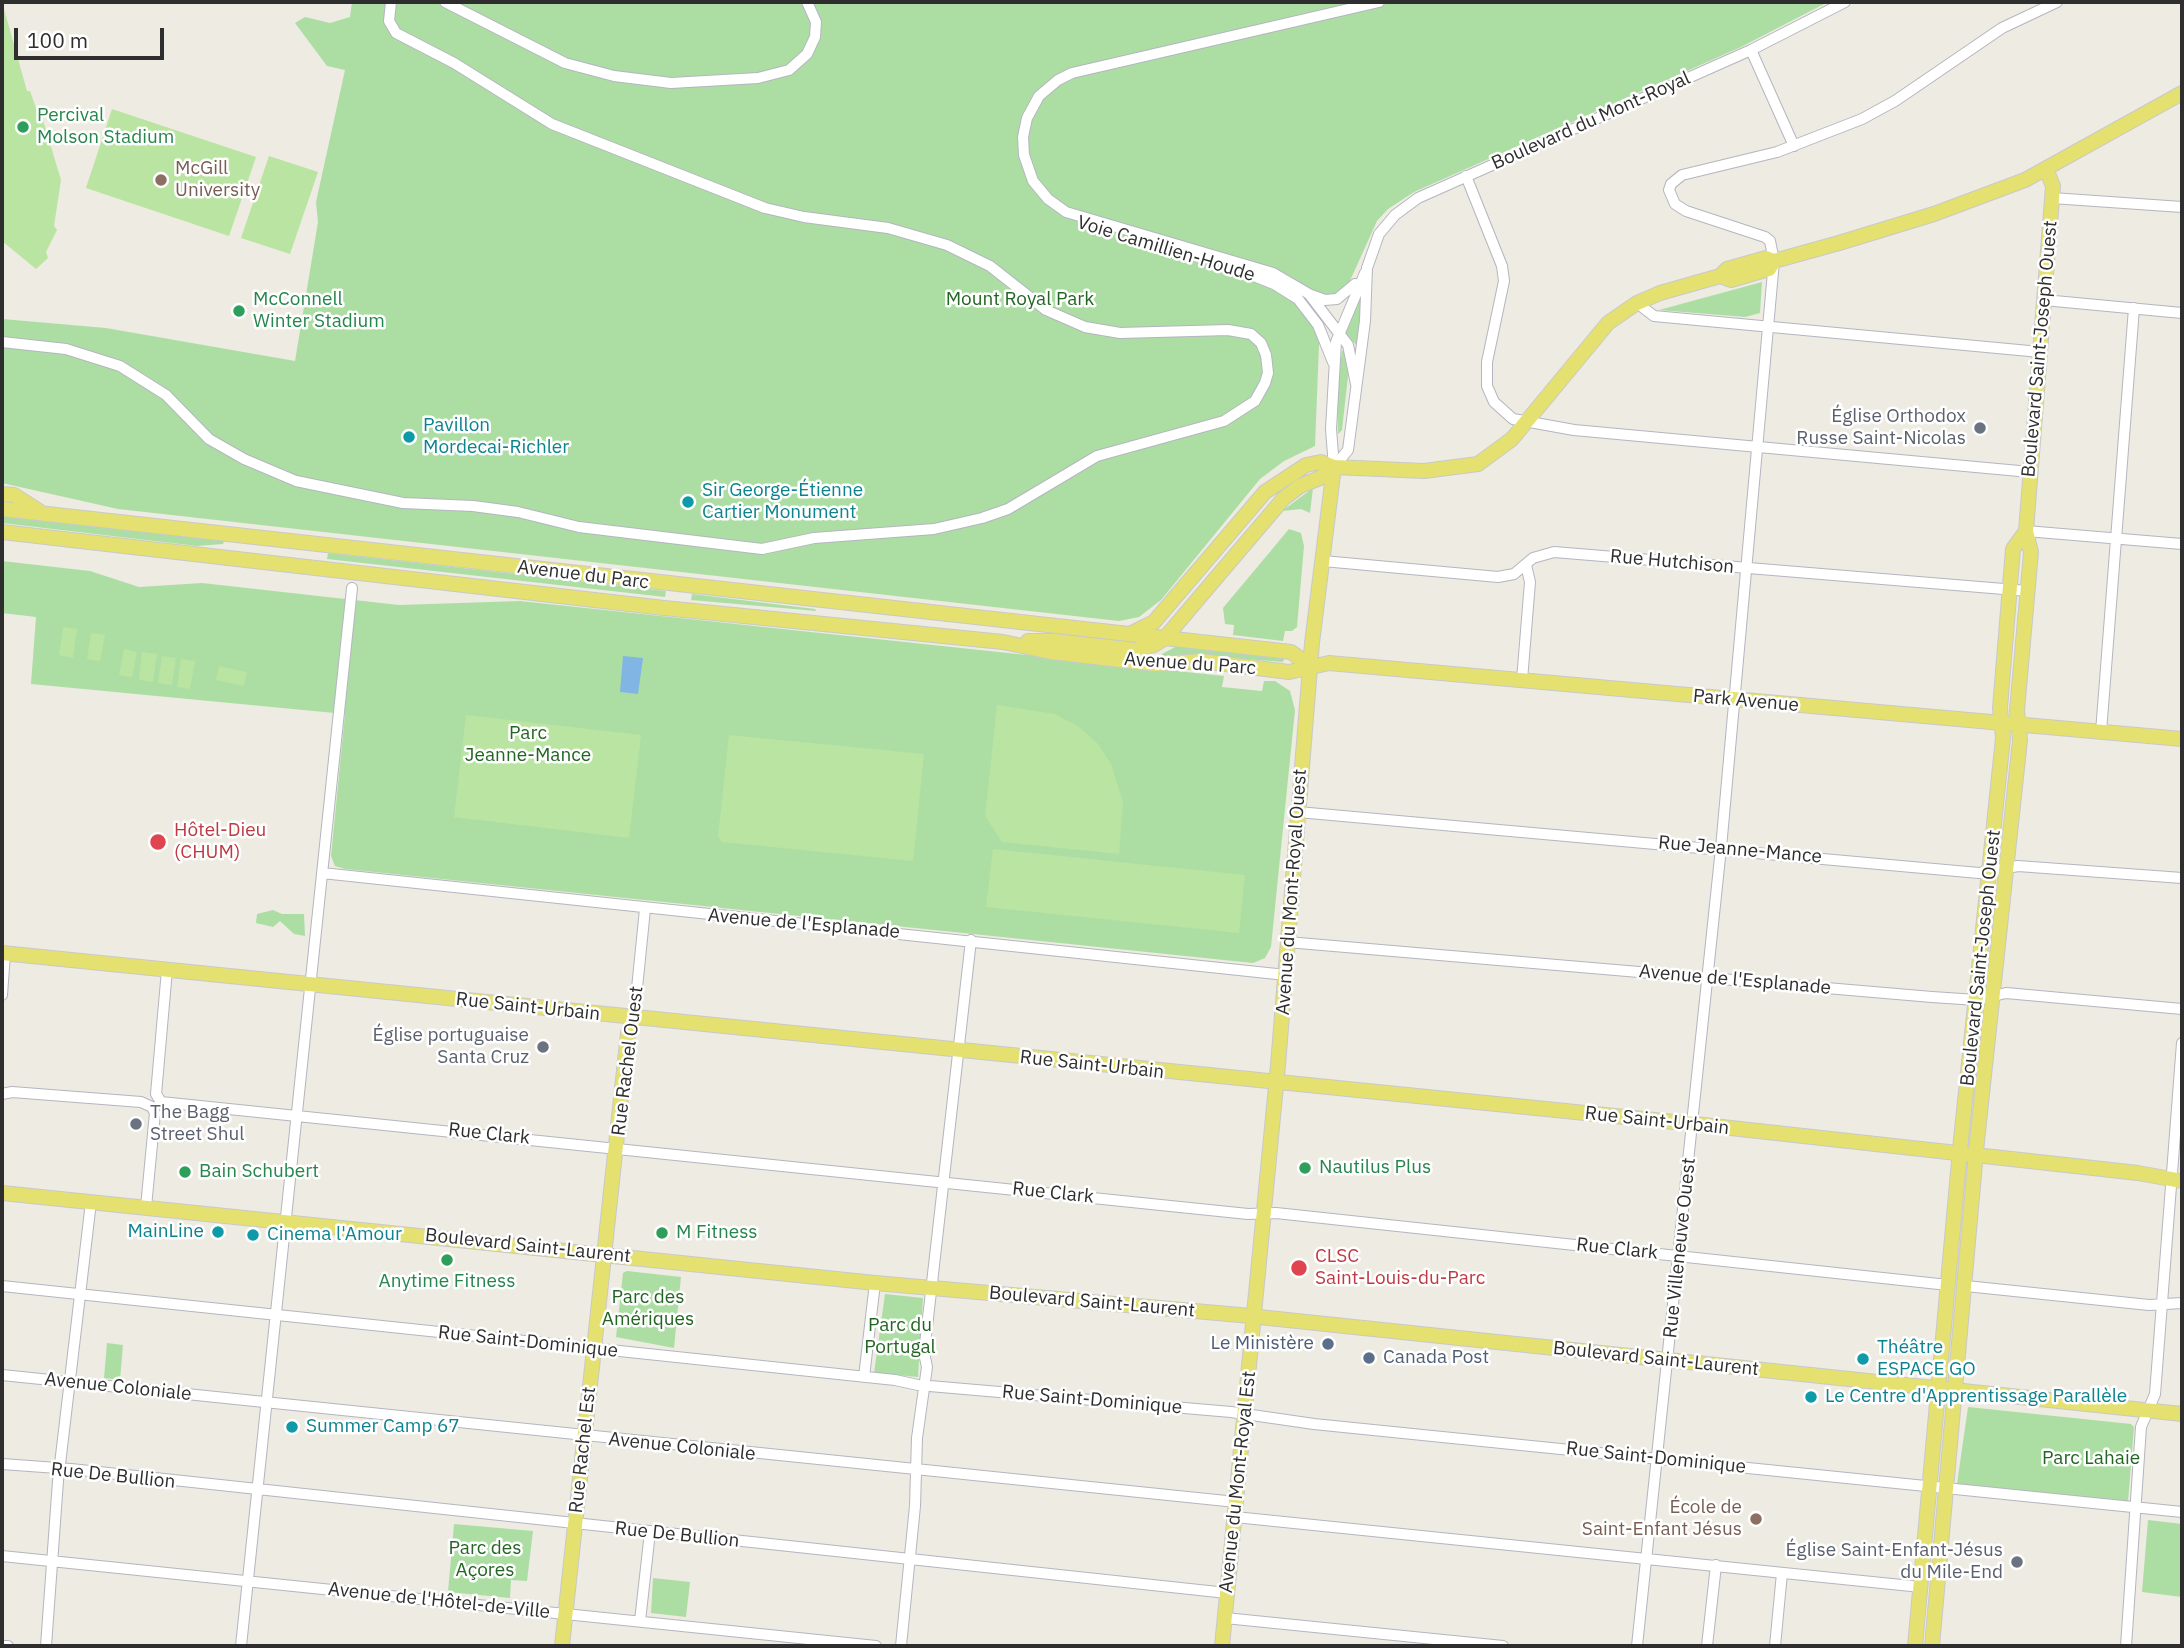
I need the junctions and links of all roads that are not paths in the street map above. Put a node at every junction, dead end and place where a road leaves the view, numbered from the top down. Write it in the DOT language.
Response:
graph roads {
  1 [pos="391,2"];
  2 [pos="445,2"];
  3 [pos="807,2"];
  4 [pos="1357,2"];
  5 [pos="1379,2"];
  6 [pos="1845,2"];
  7 [pos="2057,2"];
  8 [pos="1751,50"];
  9 [pos="2182,93"];
  10 [pos="1794,146"];
  11 [pos="2046,169"];
  12 [pos="1466,176"];
  13 [pos="2052,198"];
  14 [pos="2182,207"];
  15 [pos="1774,261"];
  16 [pos="1367,268"];
  17 [pos="1309,294"];
  18 [pos="2045,300"];
  19 [pos="1637,303"];
  20 [pos="2134,308"];
  21 [pos="2182,313"];
  22 [pos="1767,326"];
  23 [pos="1338,333"];
  24 [pos="2,342"];
  25 [pos="2040,352"];
  26 [pos="1334,362"];
  27 [pos="1356,384"];
  28 [pos="1527,423"];
  29 [pos="1760,446"];
  30 [pos="1334,467"];
  31 [pos="2030,472"];
  32 [pos="2,494"];
  33 [pos="2,509"];
  34 [pos="43,513"];
  35 [pos="2025,531"];
  36 [pos="2,532"];
  37 [pos="2116,538"];
  38 [pos="2182,544"];
  39 [pos="1323,561"];
  40 [pos="1526,565"];
  41 [pos="1747,569"];
  42 [pos="352,588"];
  43 [pos="2010,590"];
  44 [pos="2028,591"];
  45 [pos="1125,635"];
  46 [pos="1164,639"];
  47 [pos="1003,642"];
  48 [pos="1310,666"];
  49 [pos="1522,680"];
  50 [pos="1736,700"];
  51 [pos="2001,724"];
  52 [pos="2019,725"];
  53 [pos="2101,732"];
  54 [pos="2182,739"];
  55 [pos="1298,812"];
  56 [pos="1721,848"];
  57 [pos="2006,867"];
  58 [pos="1990,870"];
  59 [pos="322,873"];
  60 [pos="2182,878"];
  61 [pos="645,909"];
  62 [pos="971,940"];
  63 [pos="1287,942"];
  64 [pos="4,953"];
  65 [pos="167,970"];
  66 [pos="1286,975"];
  67 [pos="1708,978"];
  68 [pos="311,984"];
  69 [pos="2,995"];
  70 [pos="1993,996"];
  71 [pos="1977,1000"];
  72 [pos="2182,1009"];
  73 [pos="634,1018"];
  74 [pos="2182,1043"];
  75 [pos="960,1051"];
  76 [pos="1277,1084"];
  77 [pos="2,1094"];
  78 [pos="155,1104"];
  79 [pos="298,1114"];
  80 [pos="1693,1124"];
  81 [pos="617,1147"];
  82 [pos="1960,1153"];
  83 [pos="1976,1155"];
  84 [pos="2177,1180"];
  85 [pos="943,1182"];
  86 [pos="2,1193"];
  87 [pos="91,1202"];
  88 [pos="146,1207"];
  89 [pos="1264,1213"];
  90 [pos="287,1221"];
  91 [pos="606,1255"];
  92 [pos="1679,1256"];
  93 [pos="875,1283"];
  94 [pos="1948,1285"];
  95 [pos="2,1286"];
  96 [pos="1966,1286"];
  97 [pos="932,1288"];
  98 [pos="79,1294"];
  99 [pos="2182,1303"];
  100 [pos="2163,1304"];
  101 [pos="276,1315"];
  102 [pos="1254,1317"];
  103 [pos="594,1350"];
  104 [pos="1668,1360"];
  105 [pos="2,1375"];
  106 [pos="864,1377"];
  107 [pos="71,1382"];
  108 [pos="924,1386"];
  109 [pos="1938,1389"];
  110 [pos="1955,1390"];
  111 [pos="267,1404"];
  112 [pos="2148,1410"];
  113 [pos="1245,1414"];
  114 [pos="2182,1414"];
  115 [pos="584,1437"];
  116 [pos="1658,1458"];
  117 [pos="2,1465"];
  118 [pos="61,1469"];
  119 [pos="915,1471"];
  120 [pos="1930,1486"];
  121 [pos="1946,1487"];
  122 [pos="258,1491"];
  123 [pos="2136,1506"];
  124 [pos="1236,1510"];
  125 [pos="2182,1512"];
  126 [pos="575,1524"];
  127 [pos="650,1532"];
  128 [pos="2,1556"];
  129 [pos="1647,1558"];
  130 [pos="910,1560"];
  131 [pos="53,1561"];
  132 [pos="1716,1565"];
  133 [pos="1782,1573"];
  134 [pos="248,1582"];
  135 [pos="1921,1587"];
  136 [pos="1227,1593"];
  137 [pos="566,1613"];
  138 [pos="1225,1618"];
  139 [pos="640,1621"];
  140 [pos="2,1646"];
  141 [pos="8,1646"];
  142 [pos="46,1646"];
  143 [pos="241,1646"];
  144 [pos="562,1646"];
  145 [pos="876,1646"];
  146 [pos="901,1646"];
  147 [pos="1222,1646"];
  148 [pos="1503,1646"];
  149 [pos="1637,1646"];
  150 [pos="1707,1646"];
  151 [pos="1775,1646"];
  152 [pos="1915,1646"];
  153 [pos="1932,1646"];
  154 [pos="2126,1646"];
  1 -- 24 [label="street"];
  2 -- 3 [label="street"];
  4 -- 26 [label="street, Voie Camillien-Houde"];
  5 -- 17 [label="street, Voie Camillien-Houde"];
  6 -- 8 [label="street, Boulevard du Mont-Royal"];
  7 -- 10 [label="street"];
  8 -- 10 [label="street"];
  8 -- 12 [label="street, Boulevard du Mont-Royal"];
  9 -- 11 [label="main road"];
  10 -- 15 [label="street"];
  11 -- 13 [label="main road, Boulevard Saint-Joseph Ouest"];
  11 -- 15 [label="main road"];
  12 -- 16 [label="street, Boulevard du Mont-Royal"];
  12 -- 28 [label="street"];
  13 -- 14 [label="street"];
  13 -- 18 [label="main road, Boulevard Saint-Joseph Ouest"];
  15 -- 19 [label="main road"];
  15 -- 22 [label="street, Rue Villeneuve Ouest"];
  16 -- 17 [label="street"];
  16 -- 23 [label="street, Boulevard du Mont-Royal"];
  16 -- 27 [label="street, Boulevard du Mont-Royal"];
  17 -- 23 [label="street, Voie Camillien-Houde"];
  18 -- 20 [label="street"];
  18 -- 25 [label="main road, Boulevard Saint-Joseph Ouest"];
  19 -- 22 [label="street"];
  19 -- 28 [label="main road"];
  20 -- 21 [label="street"];
  20 -- 37 [label="street"];
  22 -- 25 [label="street"];
  22 -- 29 [label="street, Rue Villeneuve Ouest"];
  23 -- 26 [label="street, Boulevard du Mont-Royal"];
  23 -- 27 [label="street, Boulevard du Mont-Royal"];
  25 -- 31 [label="main road, Boulevard Saint-Joseph Ouest"];
  26 -- 30 [label="street, Boulevard du Mont-Royal"];
  27 -- 30 [label="street, Boulevard du Mont-Royal"];
  28 -- 29 [label="street"];
  28 -- 30 [label="main road"];
  29 -- 31 [label="street"];
  29 -- 41 [label="street, Rue Villeneuve Ouest"];
  30 -- 39 [label="main road, Avenue du Mont-Royal Ouest"];
  30 -- 45 [label="main road"];
  30 -- 46 [label="main road"];
  31 -- 35 [label="main road, Boulevard Saint-Joseph Ouest"];
  32 -- 34 [label="main road"];
  33 -- 34 [label="main road, Avenue du Parc"];
  34 -- 45 [label="main road, Avenue du Parc"];
  35 -- 37 [label="street"];
  35 -- 43 [label="main road, Boulevard Saint-Joseph Ouest"];
  35 -- 44 [label="main road, Boulevard Saint-Joseph Ouest"];
  36 -- 47 [label="main road, Avenue du Parc"];
  37 -- 38 [label="street"];
  37 -- 53 [label="street"];
  39 -- 40 [label="street, Rue Hutchison"];
  39 -- 48 [label="main road, Avenue du Mont-Royal Ouest"];
  40 -- 41 [label="street, Rue Hutchison"];
  40 -- 49 [label="street"];
  41 -- 43 [label="street, Rue Hutchison"];
  41 -- 50 [label="street, Rue Villeneuve Ouest"];
  42 -- 59 [label="street"];
  43 -- 44 [label="street, Rue Hutchison"];
  43 -- 51 [label="main road, Boulevard Saint-Joseph Ouest"];
  44 -- 52 [label="main road, Boulevard Saint-Joseph Ouest"];
  45 -- 46 [label="main road, Avenue du Parc"];
  46 -- 47 [label="main road, Avenue du Parc"];
  46 -- 48 [label="main road, Avenue du Parc"];
  47 -- 48 [label="main road, Avenue du Parc"];
  48 -- 49 [label="main road, Park Avenue"];
  48 -- 55 [label="main road, Avenue du Mont-Royal Ouest"];
  49 -- 50 [label="main road, Park Avenue"];
  50 -- 51 [label="main road, Park Avenue"];
  50 -- 56 [label="street, Rue Villeneuve Ouest"];
  51 -- 52 [label="main road, Park Avenue"];
  51 -- 58 [label="main road, Boulevard Saint-Joseph Ouest"];
  52 -- 53 [label="main road, Park Avenue"];
  52 -- 57 [label="main road, Boulevard Saint-Joseph Ouest"];
  53 -- 54 [label="main road, Park Avenue"];
  55 -- 56 [label="street, Rue Jeanne-Mance"];
  55 -- 63 [label="main road, Avenue du Mont-Royal Ouest"];
  56 -- 58 [label="street, Rue Jeanne-Mance"];
  56 -- 67 [label="street, Rue Villeneuve Ouest"];
  57 -- 58 [label="street, Rue Jeanne-Mance"];
  57 -- 60 [label="street, Rue Jeanne-Mance"];
  57 -- 70 [label="main road, Boulevard Saint-Joseph Ouest"];
  58 -- 71 [label="main road, Boulevard Saint-Joseph Ouest"];
  59 -- 61 [label="street, Avenue de l'Esplanade"];
  59 -- 68 [label="street"];
  61 -- 62 [label="street, Avenue de l'Esplanade"];
  61 -- 73 [label="street, Rue Rachel Ouest"];
  62 -- 66 [label="street, Avenue de l'Esplanade"];
  62 -- 75 [label="street"];
  63 -- 66 [label="main road, Avenue du Mont-Royal Ouest"];
  63 -- 67 [label="street, Avenue de l'Esplanade"];
  64 -- 65 [label="main road, Rue Saint-Urbain"];
  64 -- 69 [label="street"];
  65 -- 68 [label="main road, Rue Saint-Urbain"];
  65 -- 78 [label="street"];
  66 -- 76 [label="main road, Avenue du Mont-Royal Ouest"];
  67 -- 71 [label="street, Avenue de l'Esplanade"];
  67 -- 80 [label="street, Rue Villeneuve Ouest"];
  68 -- 73 [label="main road, Rue Saint-Urbain"];
  68 -- 79 [label="street"];
  70 -- 71 [label="street, Avenue de l'Esplanade"];
  70 -- 72 [label="street, Avenue de l'Esplanade"];
  70 -- 83 [label="main road, Boulevard Saint-Joseph Ouest"];
  71 -- 82 [label="main road, Boulevard Saint-Joseph Ouest"];
  73 -- 75 [label="main road, Rue Saint-Urbain"];
  73 -- 81 [label="main road, Rue Rachel Ouest"];
  74 -- 84 [label="street"];
  75 -- 76 [label="main road, Rue Saint-Urbain"];
  75 -- 85 [label="street"];
  76 -- 80 [label="main road, Rue Saint-Urbain"];
  76 -- 89 [label="main road, Avenue du Mont-Royal Ouest"];
  77 -- 78 [label="street, Rue Clark"];
  78 -- 79 [label="street, Rue Clark"];
  78 -- 88 [label="street"];
  79 -- 81 [label="street, Rue Clark"];
  79 -- 90 [label="street"];
  80 -- 82 [label="main road, Rue Saint-Urbain"];
  80 -- 92 [label="street, Rue Villeneuve Ouest"];
  81 -- 85 [label="street, Rue Clark"];
  81 -- 91 [label="main road, Rue Rachel Ouest"];
  82 -- 83 [label="main road, Rue Saint-Urbain"];
  82 -- 94 [label="main road, Boulevard Saint-Joseph Ouest"];
  83 -- 84 [label="main road, Rue Saint-Urbain"];
  83 -- 96 [label="main road, Boulevard Saint-Joseph Ouest"];
  84 -- 100 [label="street"];
  85 -- 89 [label="street, Rue Clark"];
  85 -- 97 [label="street"];
  86 -- 87 [label="main road, Boulevard Saint-Laurent"];
  87 -- 88 [label="main road, Boulevard Saint-Laurent"];
  87 -- 98 [label="street"];
  88 -- 90 [label="main road, Boulevard Saint-Laurent"];
  89 -- 92 [label="street, Rue Clark"];
  89 -- 102 [label="main road, Avenue du Mont-Royal Ouest"];
  90 -- 91 [label="main road, Boulevard Saint-Laurent"];
  90 -- 101 [label="street"];
  91 -- 93 [label="main road, Boulevard Saint-Laurent"];
  91 -- 103 [label="main road, Rue Rachel Est"];
  92 -- 94 [label="street, Rue Clark"];
  92 -- 104 [label="street, Rue Villeneuve Ouest"];
  93 -- 97 [label="main road, Boulevard Saint-Laurent"];
  93 -- 106 [label="street"];
  94 -- 109 [label="main road, Boulevard Saint-Joseph Ouest"];
  95 -- 98 [label="street, Rue Saint-Dominique"];
  96 -- 100 [label="street"];
  96 -- 110 [label="main road, Boulevard Saint-Joseph Ouest"];
  97 -- 102 [label="main road, Boulevard Saint-Laurent"];
  97 -- 108 [label="street"];
  98 -- 101 [label="street, Rue Saint-Dominique"];
  98 -- 107 [label="street"];
  99 -- 100 [label="street"];
  100 -- 112 [label="street"];
  101 -- 103 [label="street, Rue Saint-Dominique"];
  101 -- 111 [label="street"];
  102 -- 104 [label="main road, Boulevard Saint-Laurent"];
  102 -- 113 [label="main road, Avenue du Mont-Royal Est"];
  103 -- 106 [label="street, Rue Saint-Dominique"];
  103 -- 115 [label="main road, Rue Rachel Est"];
  104 -- 109 [label="main road, Boulevard Saint-Laurent"];
  104 -- 116 [label="street, Rue Villeneuve Ouest"];
  105 -- 107 [label="street, Avenue Coloniale"];
  106 -- 108 [label="street, Rue Saint-Dominique"];
  107 -- 111 [label="street, Avenue Coloniale"];
  107 -- 118 [label="street"];
  108 -- 113 [label="street, Rue Saint-Dominique"];
  108 -- 119 [label="street"];
  109 -- 110 [label="main road, Boulevard Saint-Laurent"];
  109 -- 120 [label="main road, Boulevard Saint-Joseph Ouest"];
  110 -- 112 [label="main road, Boulevard Saint-Laurent"];
  110 -- 121 [label="main road, Boulevard Saint-Joseph Ouest"];
  111 -- 115 [label="street, Avenue Coloniale"];
  111 -- 122 [label="street"];
  112 -- 114 [label="main road, Boulevard Saint-Laurent"];
  112 -- 123 [label="street"];
  113 -- 116 [label="street, Rue Saint-Dominique"];
  113 -- 124 [label="main road, Avenue du Mont-Royal Est"];
  115 -- 119 [label="street, Avenue Coloniale"];
  115 -- 126 [label="main road, Rue Rachel Est"];
  116 -- 120 [label="street, Rue Saint-Dominique"];
  116 -- 129 [label="street, Rue Villeneuve Ouest"];
  117 -- 118 [label="street, Rue De Bullion"];
  118 -- 122 [label="street, Rue De Bullion"];
  118 -- 131 [label="street"];
  119 -- 124 [label="street, Avenue Coloniale"];
  119 -- 130 [label="street"];
  120 -- 121 [label="street, Rue Saint-Dominique"];
  120 -- 135 [label="main road, Boulevard Saint-Joseph Ouest"];
  121 -- 123 [label="street, Rue Saint-Dominique"];
  121 -- 153 [label="main road, Boulevard Saint-Joseph Ouest"];
  122 -- 126 [label="street, Rue De Bullion"];
  122 -- 134 [label="street"];
  123 -- 125 [label="street, Rue Saint-Dominique"];
  123 -- 154 [label="street"];
  124 -- 129 [label="street, Avenue Coloniale"];
  124 -- 136 [label="main road, Avenue du Mont-Royal Est"];
  126 -- 127 [label="street, Rue De Bullion"];
  126 -- 137 [label="main road, Rue Rachel Est"];
  127 -- 130 [label="street, Rue De Bullion"];
  127 -- 139 [label="street"];
  128 -- 131 [label="street, Avenue de l'Hôtel-de-Ville"];
  129 -- 132 [label="street, Avenue Coloniale"];
  129 -- 149 [label="street, Rue Villeneuve Ouest"];
  130 -- 136 [label="street, Rue De Bullion"];
  130 -- 146 [label="street"];
  131 -- 134 [label="street, Avenue de l'Hôtel-de-Ville"];
  131 -- 142 [label="street"];
  132 -- 133 [label="street, Avenue Coloniale"];
  132 -- 150 [label="street"];
  133 -- 135 [label="street, Avenue Coloniale"];
  133 -- 151 [label="street"];
  134 -- 137 [label="street, Avenue de l'Hôtel-de-Ville"];
  134 -- 143 [label="street"];
  135 -- 152 [label="main road, Boulevard Saint-Joseph Ouest"];
  136 -- 138 [label="main road, Avenue du Mont-Royal Est"];
  137 -- 139 [label="street, Avenue de l'Hôtel-de-Ville"];
  137 -- 144 [label="main road, Rue Rachel Est"];
  138 -- 147 [label="main road, Avenue du Mont-Royal Est"];
  138 -- 148 [label="street"];
  139 -- 145 [label="street, Avenue de l'Hôtel-de-Ville"];
  140 -- 141 [label="street"];
}
